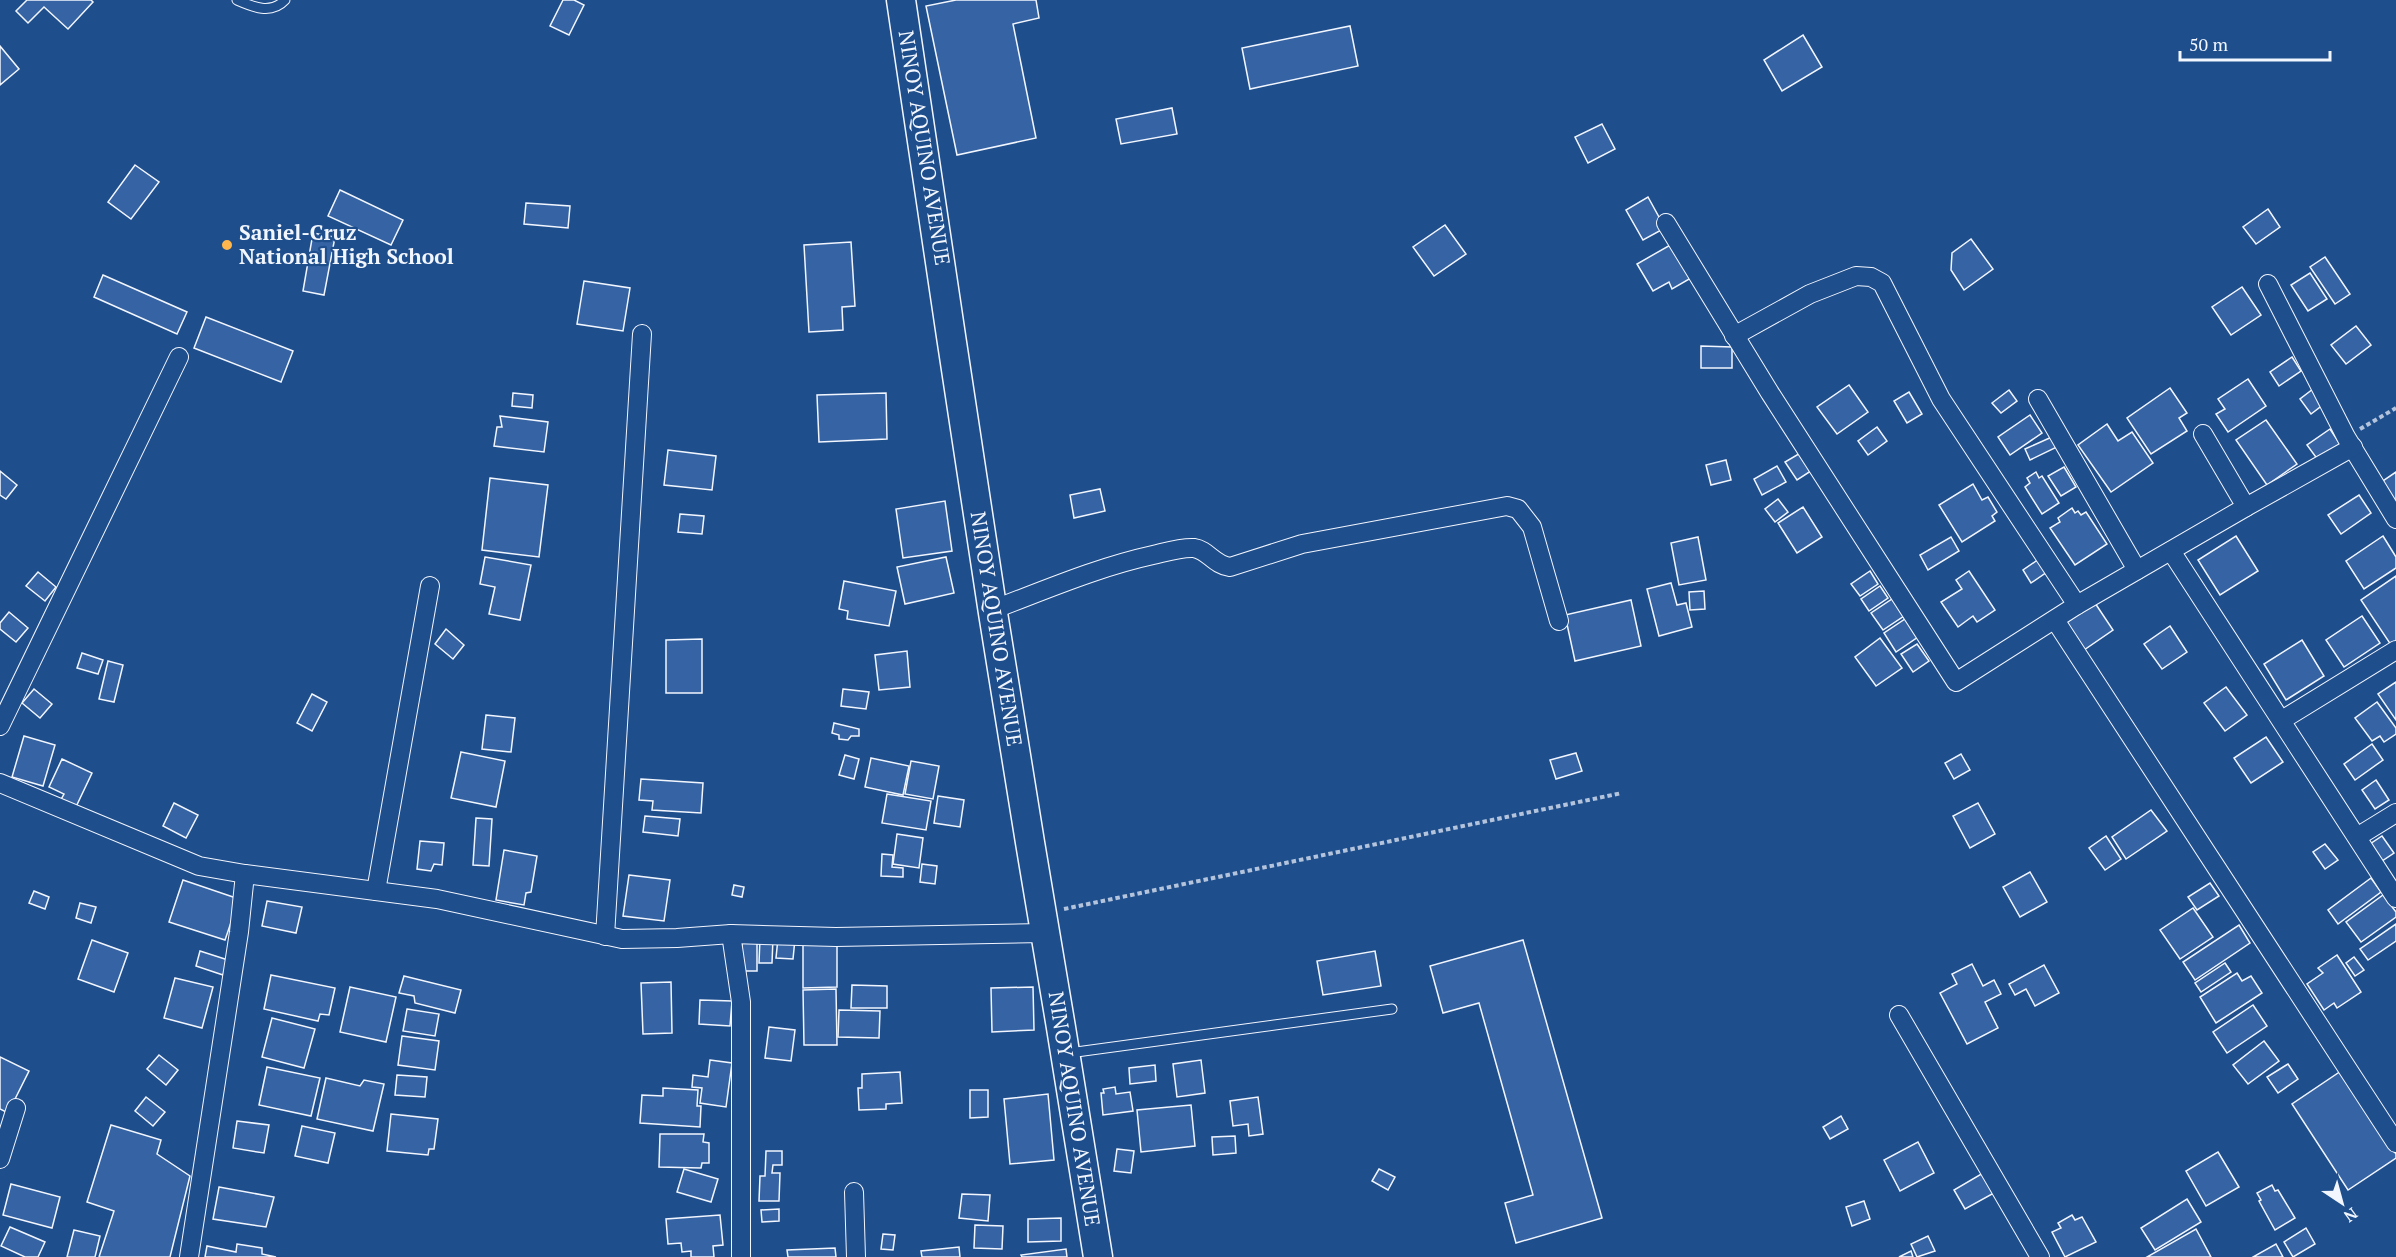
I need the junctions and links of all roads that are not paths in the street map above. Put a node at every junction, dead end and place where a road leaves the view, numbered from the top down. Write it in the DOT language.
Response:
graph roads {
  1 [pos="237,0"];
  2 [pos="285,0"];
  3 [pos="901,0"];
  4 [pos="1666,223"];
  5 [pos="2268,285"];
  6 [pos="642,334"];
  7 [pos="1734,336"];
  8 [pos="179,357"];
  9 [pos="2038,399"];
  10 [pos="2202,434"];
  11 [pos="2349,442"];
  12 [pos="2246,507"];
  13 [pos="2396,519"];
  14 [pos="2172,551"];
  15 [pos="2137,570"];
  16 [pos="430,586"];
  17 [pos="2077,605"];
  18 [pos="992,610"];
  19 [pos="2055,620"];
  20 [pos="1559,621"];
  21 [pos="2396,650"];
  22 [pos="2282,720"];
  23 [pos="0,726"];
  24 [pos="0,783"];
  25 [pos="2396,813"];
  26 [pos="2357,837"];
  27 [pos="245,874"];
  28 [pos="376,891"];
  29 [pos="2396,898"];
  30 [pos="1043,924"];
  31 [pos="731,934"];
  32 [pos="606,936"];
  33 [pos="1392,1009"];
  34 [pos="1899,1015"];
  35 [pos="1067,1053"];
  36 [pos="16,1108"];
  37 [pos="2396,1143"];
  38 [pos="0,1159"];
  39 [pos="854,1192"];
  40 [pos="189,1257"];
  41 [pos="741,1257"];
  42 [pos="856,1257"];
  43 [pos="1098,1257"];
  44 [pos="2040,1257"];
  1 -- 2 [label="lane"];
  3 -- 18 [label="main road, NINOY AQUINO AVENUE"];
  4 -- 7 [label="street"];
  5 -- 11 [label="street"];
  6 -- 32 [label="street"];
  7 -- 17 [label="street"];
  7 -- 19 [label="street"];
  8 -- 23 [label="street"];
  9 -- 15 [label="street"];
  10 -- 12 [label="street"];
  11 -- 12 [label="street"];
  11 -- 13 [label="street"];
  12 -- 14 [label="street"];
  14 -- 15 [label="street"];
  14 -- 22 [label="street"];
  15 -- 17 [label="street"];
  16 -- 28 [label="street"];
  17 -- 19 [label="street"];
  18 -- 20 [label="street"];
  18 -- 30 [label="main road, NINOY AQUINO AVENUE"];
  19 -- 37 [label="street"];
  21 -- 22 [label="street"];
  22 -- 26 [label="street"];
  24 -- 27 [label="street"];
  25 -- 26 [label="street"];
  26 -- 29 [label="street"];
  27 -- 28 [label="street"];
  27 -- 40 [label="street"];
  28 -- 32 [label="street"];
  30 -- 31 [label="street"];
  30 -- 35 [label="main road, NINOY AQUINO AVENUE"];
  31 -- 32 [label="street"];
  31 -- 41 [label="street"];
  33 -- 35 [label="lane"];
  34 -- 44 [label="street"];
  35 -- 43 [label="main road, NINOY AQUINO AVENUE"];
  36 -- 38 [label="street"];
  39 -- 42 [label="street"];
}
